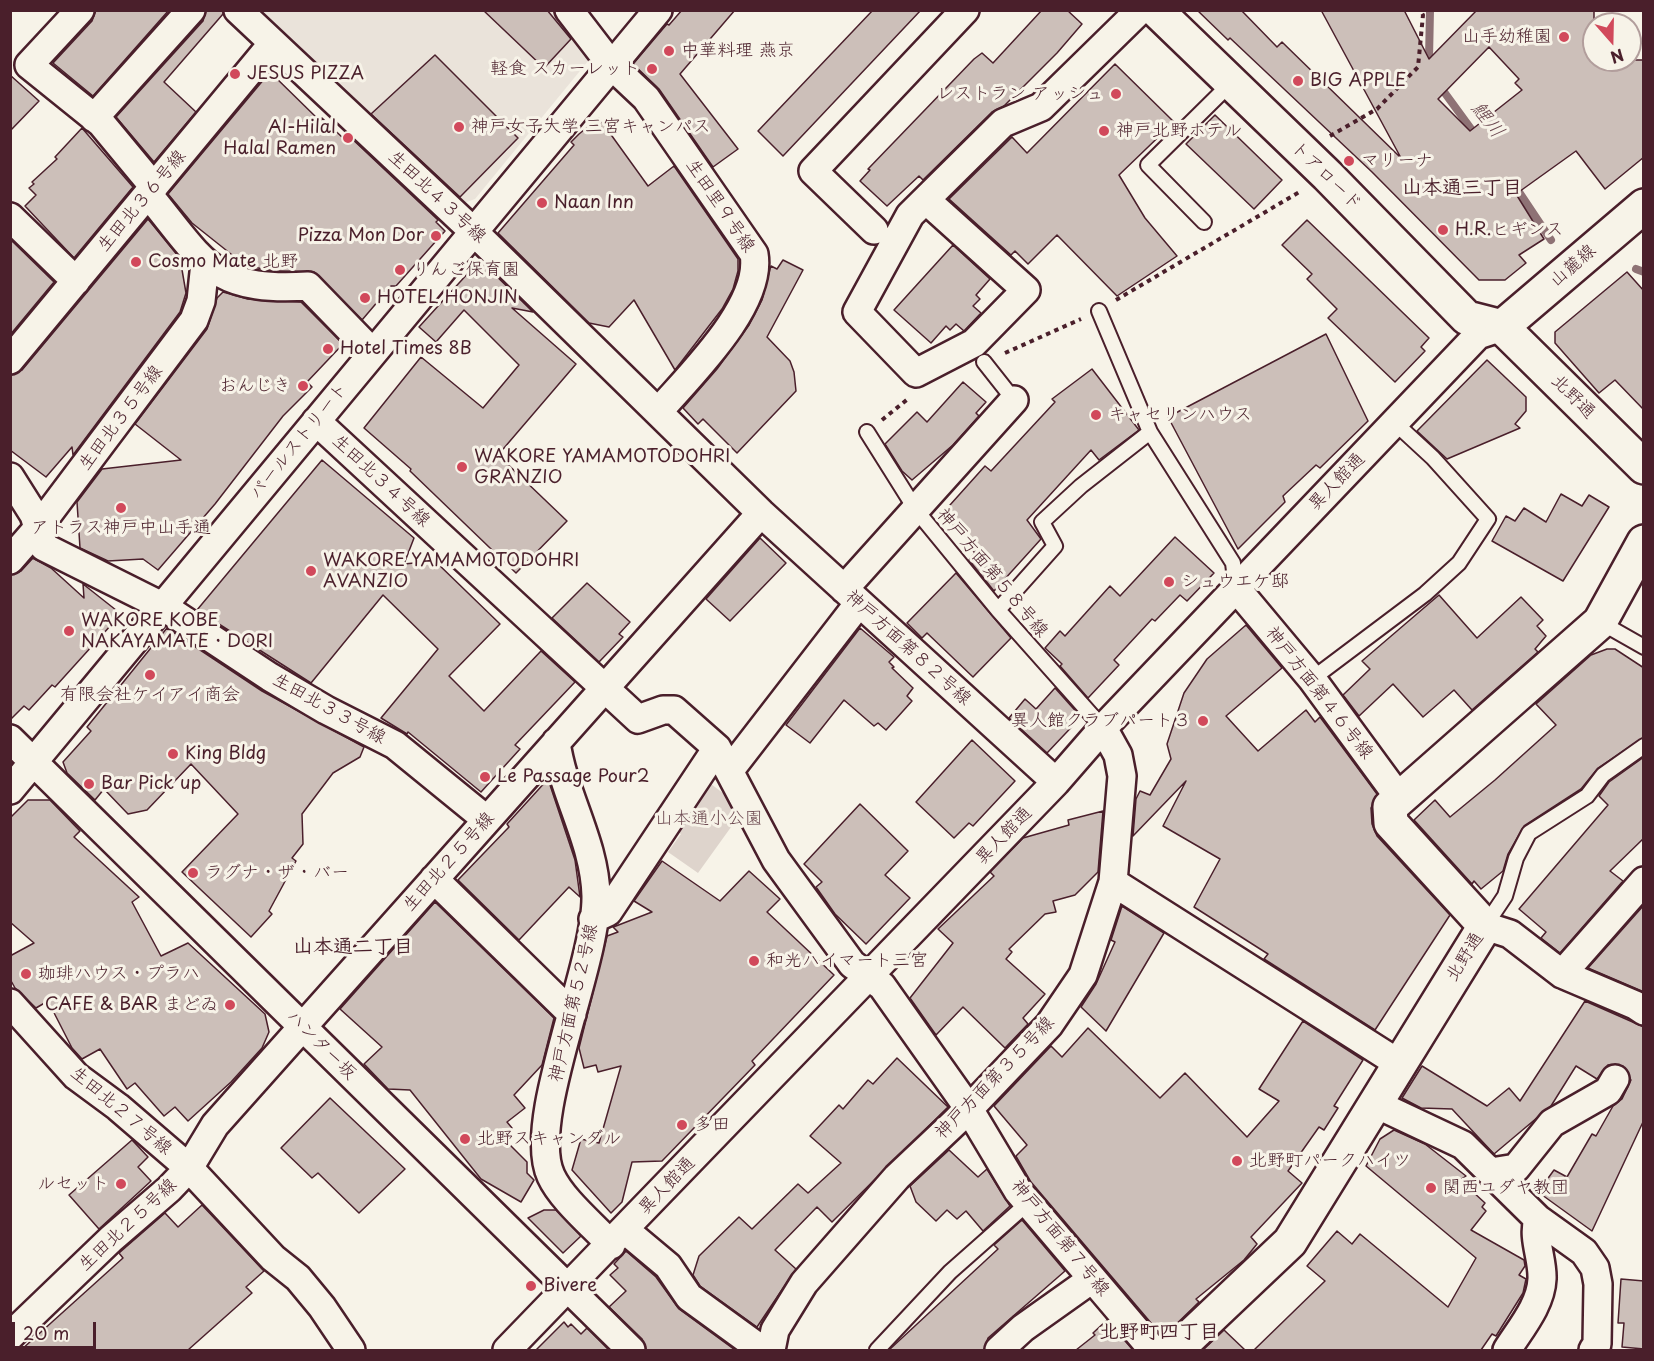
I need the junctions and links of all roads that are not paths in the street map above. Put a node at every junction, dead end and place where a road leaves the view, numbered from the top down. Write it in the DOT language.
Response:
graph roads {
  1 [pos="80,10"];
  2 [pos="192,10"];
  3 [pos="238,10"];
  4 [pos="569,10"];
  5 [pos="658,10"];
  6 [pos="965,10"];
  7 [pos="1140,10"];
  8 [pos="1156,10"];
  9 [pos="273,43"];
  10 [pos="612,66"];
  11 [pos="1230,84"];
  12 [pos="94,118"];
  13 [pos="151,190"];
  14 [pos="926,200"];
  15 [pos="1644,206"];
  16 [pos="10,217"];
  17 [pos="1204,222"];
  18 [pos="874,230"];
  19 [pos="473,231"];
  20 [pos="205,263"];
  21 [pos="76,281"];
  22 [pos="1100,311"];
  23 [pos="1502,327"];
  24 [pos="372,352"];
  25 [pos="10,360"];
  26 [pos="984,362"];
  27 [pos="1014,400"];
  28 [pos="658,412"];
  29 [pos="316,421"];
  30 [pos="1394,422"];
  31 [pos="867,432"];
  32 [pos="1150,432"];
  33 [pos="1637,452"];
  34 [pos="10,477"];
  35 [pos="916,510"];
  36 [pos="761,513"];
  37 [pos="37,529"];
  38 [pos="1644,542"];
  39 [pos="10,560"];
  40 [pos="1236,588"];
  41 [pos="851,596"];
  42 [pos="164,607"];
  43 [pos="998,610"];
  44 [pos="1600,621"];
  45 [pos="1644,647"];
  46 [pos="1312,679"];
  47 [pos="604,688"];
  48 [pos="1103,728"];
  49 [pos="10,739"];
  50 [pos="556,742"];
  51 [pos="1644,746"];
  52 [pos="723,759"];
  53 [pos="34,762"];
  54 [pos="1056,782"];
  55 [pos="10,790"];
  56 [pos="1400,800"];
  57 [pos="487,820"];
  58 [pos="434,879"];
  59 [pos="1644,881"];
  60 [pos="1113,882"];
  61 [pos="593,919"];
  62 [pos="1485,926"];
  63 [pos="1562,974"];
  64 [pos="868,976"];
  65 [pos="10,1003"];
  66 [pos="1644,1011"];
  67 [pos="572,1014"];
  68 [pos="302,1026"];
  69 [pos="1398,1063"];
  70 [pos="1615,1079"];
  71 [pos="1376,1104"];
  72 [pos="969,1109"];
  73 [pos="189,1168"];
  74 [pos="1491,1172"];
  75 [pos="1028,1203"];
  76 [pos="1538,1219"];
  77 [pos="618,1238"];
  78 [pos="1092,1279"];
  79 [pos="568,1290"];
  80 [pos="11,1336"];
  81 [pos="351,1350"];
  82 [pos="507,1350"];
  83 [pos="631,1350"];
  84 [pos="762,1350"];
  85 [pos="771,1350"];
  86 [pos="877,1350"];
  87 [pos="999,1350"];
  88 [pos="1153,1350"];
  89 [pos="1176,1350"];
  90 [pos="1508,1350"];
  91 [pos="1593,1350"];
  1 -- 12 [label="street"];
  2 -- 12 [label="street"];
  3 -- 9 [label="street, 生田北４３号線"];
  4 -- 10 [label="street, 生田里９号線"];
  5 -- 10 [label="street, パールストリート"];
  6 -- 18 [label="street"];
  7 -- 14 [label="street"];
  8 -- 11 [label="main road, トアロード"];
  9 -- 13 [label="street, 生田北３６号線"];
  9 -- 19 [label="street, 生田北４３号線"];
  10 -- 19 [label="street, パールストリート"];
  10 -- 28 [label="street, 生田里９号線"];
  11 -- 17 [label="lane"];
  11 -- 23 [label="main road, トアロード"];
  12 -- 13 [label="street"];
  13 -- 20 [label="street"];
  13 -- 21 [label="street, 生田北３６号線"];
  14 -- 14 [label="street"];
  15 -- 23 [label="main road, 山麓線"];
  16 -- 21 [label="street"];
  19 -- 24 [label="street, パールストリート"];
  19 -- 28 [label="street, 生田北４３号線"];
  20 -- 24 [label="street"];
  20 -- 37 [label="street, 生田北３５号線"];
  21 -- 25 [label="street, 生田北３６号線"];
  22 -- 32 [label="lane"];
  23 -- 30 [label="street, 異人館通"];
  23 -- 33 [label="main road, 北野通"];
  24 -- 29 [label="street, パールストリート"];
  26 -- 27 [label="lane"];
  27 -- 35 [label="street"];
  28 -- 36 [label="street, 生田北４３号線"];
  29 -- 42 [label="street, パールストリート"];
  29 -- 47 [label="street, 生田北３４号線"];
  30 -- 40 [label="street, 異人館通"];
  30 -- 46 [label="lane"];
  31 -- 35 [label="lane, 神戸方面第５８号線"];
  32 -- 40 [label="lane"];
  32 -- 43 [label="lane"];
  34 -- 37 [label="street, 生田北３３号線"];
  35 -- 41 [label="street"];
  35 -- 43 [label="lane, 神戸方面第５８号線"];
  36 -- 41 [label="street, 神戸方面第８２号線"];
  36 -- 47 [label="street, 生田北２５号線"];
  37 -- 39 [label="street, 生田北３５号線"];
  37 -- 42 [label="street, 生田北３３号線"];
  38 -- 44 [label="main road"];
  40 -- 46 [label="street, 神戸方面第４６号線"];
  40 -- 48 [label="street, 異人館通"];
  41 -- 52 [label="street"];
  41 -- 54 [label="street, 神戸方面第８２号線"];
  42 -- 53 [label="street, パールストリート"];
  42 -- 57 [label="street, 生田北３３号線"];
  43 -- 48 [label="lane, 神戸方面第５８号線"];
  44 -- 45 [label="lane"];
  44 -- 56 [label="main road"];
  46 -- 56 [label="street, 神戸方面第４６号線"];
  47 -- 50 [label="street, 生田北２５号線"];
  47 -- 52 [label="street, 生田北３４号線"];
  48 -- 54 [label="street, 異人館通"];
  48 -- 60 [label="street, 神戸方面第３５号線"];
  49 -- 53 [label="street, ハンター坂"];
  50 -- 57 [label="street, 生田北２５号線"];
  50 -- 61 [label="street, 神戸方面第５２号線"];
  51 -- 62 [label="lane"];
  52 -- 61 [label="street"];
  52 -- 64 [label="street, 神戸方面第７号線"];
  53 -- 55 [label="street, パールストリート"];
  53 -- 68 [label="street, ハンター坂"];
  54 -- 64 [label="street, 異人館通"];
  56 -- 62 [label="main road, 北野通"];
  57 -- 58 [label="street, 生田北２５号線"];
  58 -- 67 [label="street"];
  58 -- 68 [label="street, 生田北２５号線"];
  59 -- 63 [label="street"];
  60 -- 69 [label="street"];
  60 -- 72 [label="street, 神戸方面第３５号線"];
  61 -- 67 [label="street, 神戸方面第５２号線"];
  62 -- 63 [label="street"];
  62 -- 69 [label="main road, 北野通"];
  63 -- 66 [label="street"];
  64 -- 72 [label="street, 神戸方面第７号線"];
  64 -- 77 [label="street, 異人館通"];
  65 -- 73 [label="street, 生田北２７号線"];
  67 -- 77 [label="street, 神戸方面第５２号線"];
  68 -- 73 [label="street, 生田北２５号線"];
  68 -- 79 [label="street, ハンター坂"];
  69 -- 71 [label="main road, 北野通"];
  70 -- 74 [label="street"];
  71 -- 74 [label="street"];
  71 -- 89 [label="main road, 北野通"];
  72 -- 75 [label="street, 神戸方面第７号線"];
  72 -- 85 [label="street, 神戸方面第３５号線"];
  73 -- 80 [label="street, 生田北２５号線"];
  73 -- 81 [label="street, 生田北２７号線"];
  74 -- 76 [label="street"];
  75 -- 78 [label="street, 神戸方面第７号線"];
  75 -- 86 [label="lane"];
  76 -- 90 [label="street"];
  76 -- 91 [label="street"];
  77 -- 79 [label="street, 異人館通"];
  77 -- 84 [label="street, 神戸方面第５２号線"];
  78 -- 87 [label="street"];
  78 -- 88 [label="street, 神戸方面第７号線"];
  79 -- 82 [label="street, 異人館通"];
  79 -- 83 [label="street, ハンター坂"];
}
